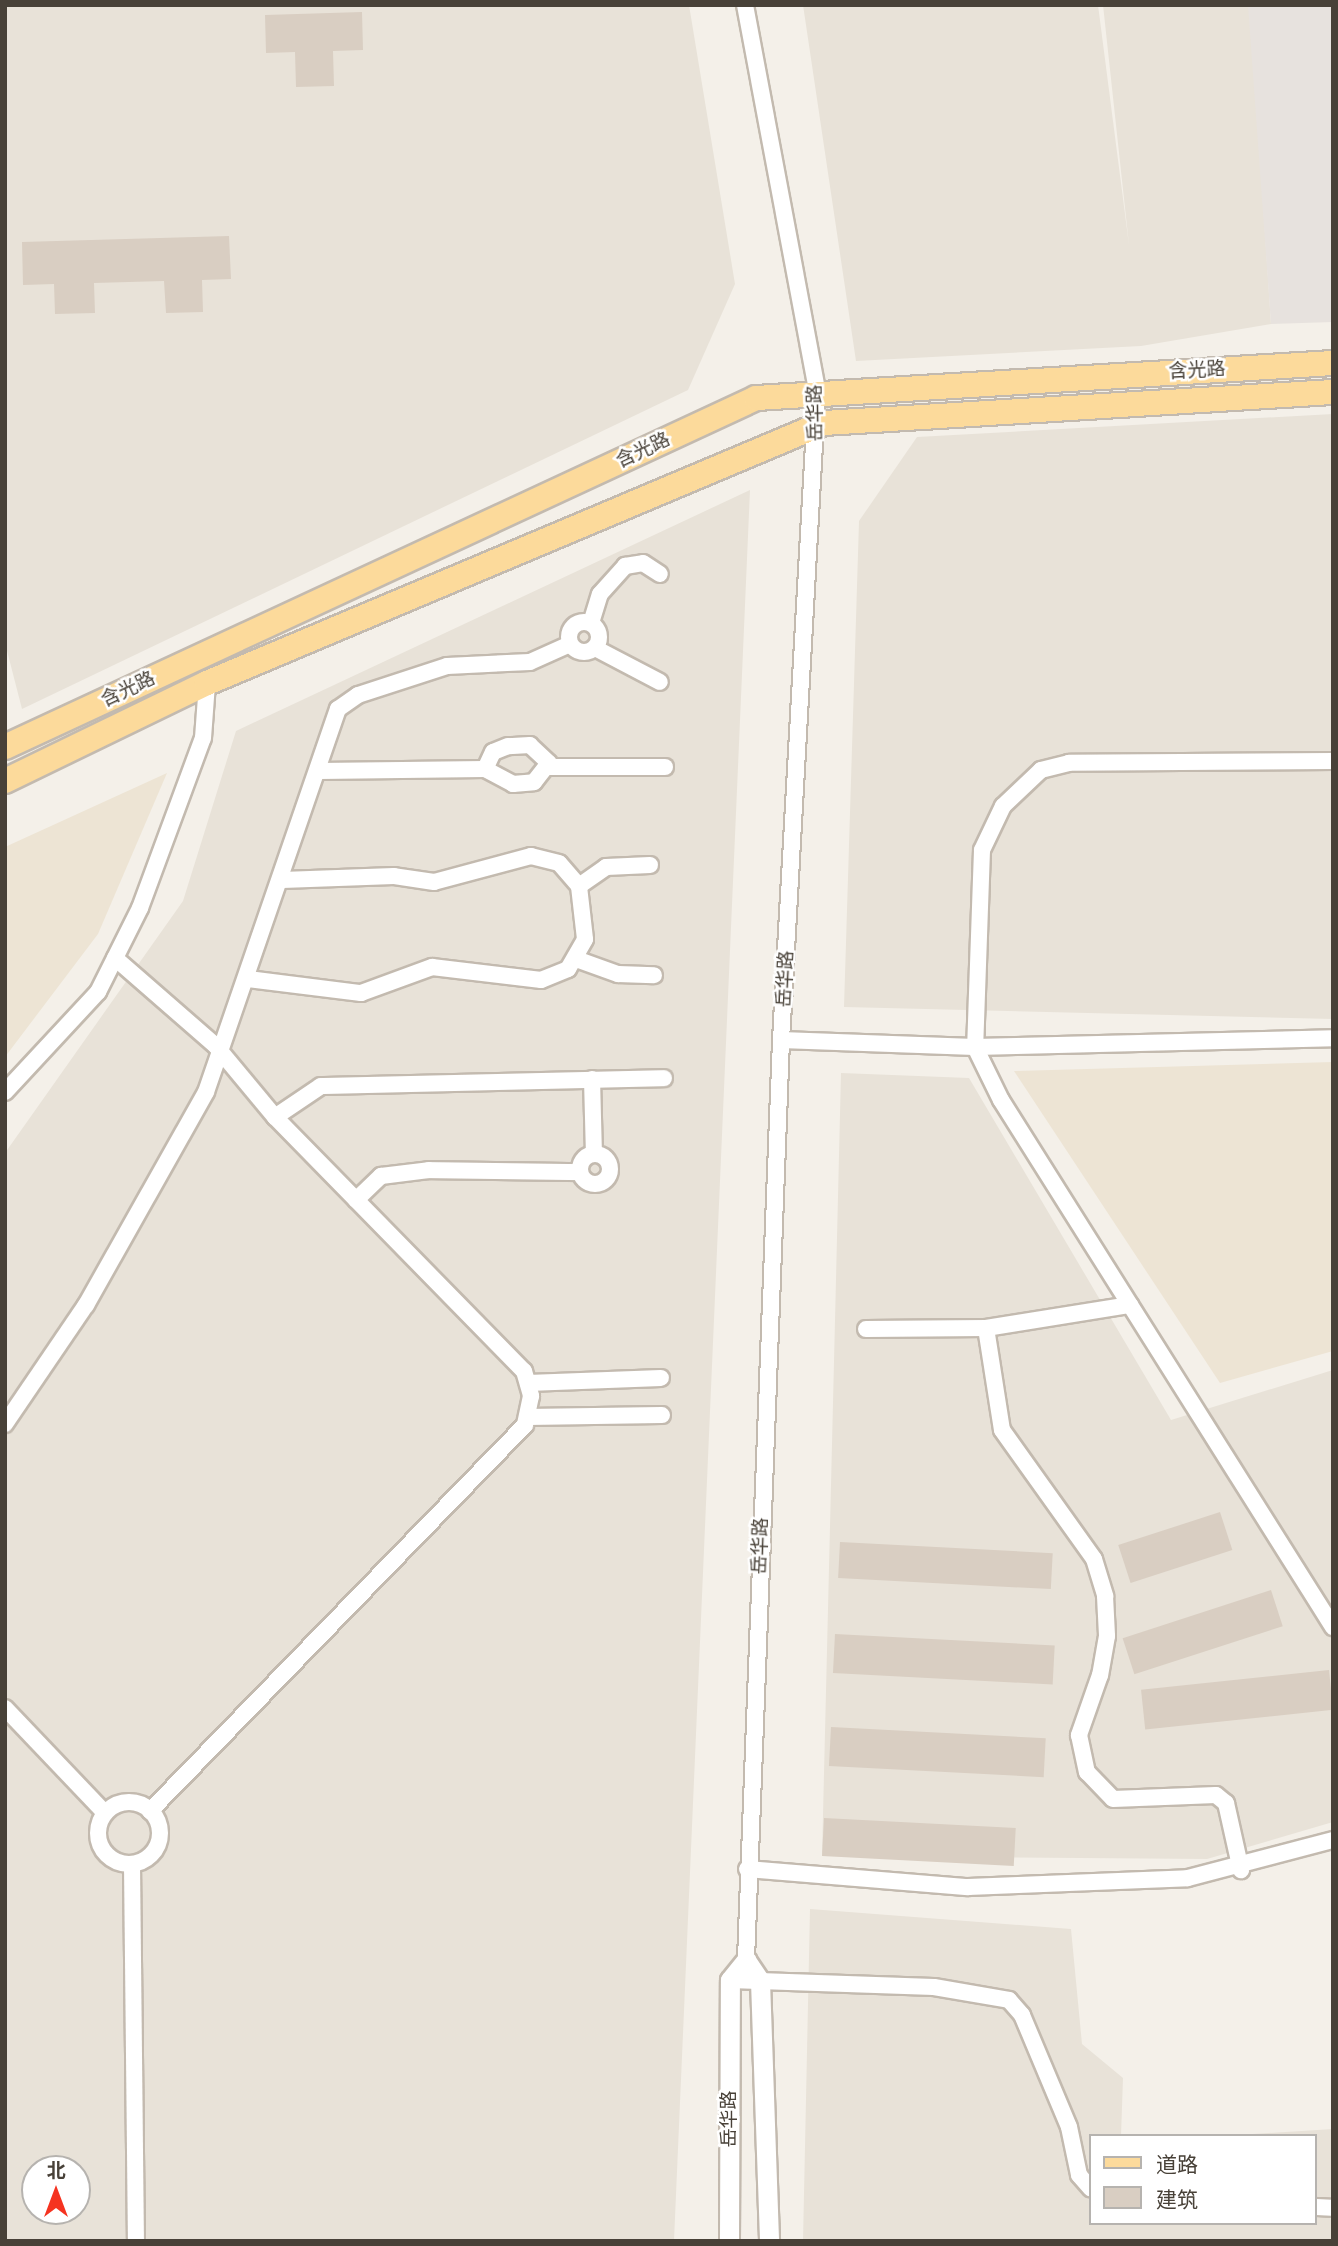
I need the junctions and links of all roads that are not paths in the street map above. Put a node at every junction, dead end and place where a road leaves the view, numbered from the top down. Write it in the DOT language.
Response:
graph roads {
  1 [pos="745,5"];
  2 [pos="1333,363"];
  3 [pos="817,390"];
  4 [pos="1333,393"];
  5 [pos="817,425"];
  6 [pos="660,574"];
  7 [pos="591,623"];
  8 [pos="570,645"];
  9 [pos="595,648"];
  10 [pos="207,682"];
  11 [pos="660,682"];
  12 [pos="5,747"];
  13 [pos="1333,761"];
  14 [pos="548,767"];
  15 [pos="665,767"];
  16 [pos="485,769"];
  17 [pos="319,771"];
  18 [pos="5,781"];
  19 [pos="650,865"];
  20 [pos="282,880"];
  21 [pos="579,886"];
  22 [pos="115,958"];
  23 [pos="576,959"];
  24 [pos="654,975"];
  25 [pos="248,979"];
  26 [pos="1333,1038"];
  27 [pos="781,1040"];
  28 [pos="975,1047"];
  29 [pos="222,1053"];
  30 [pos="664,1078"];
  31 [pos="592,1079"];
  32 [pos="5,1091"];
  33 [pos="275,1117"];
  34 [pos="594,1154"];
  35 [pos="579,1172"];
  36 [pos="356,1200"];
  37 [pos="1129,1305"];
  38 [pos="986,1328"];
  39 [pos="866,1329"];
  40 [pos="661,1378"];
  41 [pos="528,1383"];
  42 [pos="662,1415"];
  43 [pos="527,1417"];
  44 [pos="5,1424"];
  45 [pos="1333,1627"];
  46 [pos="5,1708"];
  47 [pos="150,1811"];
  48 [pos="105,1813"];
  49 [pos="1333,1840"];
  50 [pos="132,1864"];
  51 [pos="747,1869"];
  52 [pos="1241,1870"];
  53 [pos="746,1960"];
  54 [pos="730,1980"];
  55 [pos="760,1981"];
  56 [pos="1090,2188"];
  57 [pos="136,2241"];
  58 [pos="729,2241"];
  59 [pos="769,2241"];
  1 -- 3 [label="street, 岳华路"];
  2 -- 3 [label="main road, 含光路"];
  3 -- 5 [label="street, 岳华路"];
  3 -- 12 [label="main road, 含光路"];
  4 -- 5 [label="main road, 含光路"];
  5 -- 10 [label="main road, 含光路"];
  5 -- 27 [label="street, 岳华路"];
  6 -- 7 [label="street"];
  7 -- 8 [label="street"];
  7 -- 9 [label="street"];
  8 -- 9 [label="street"];
  8 -- 17 [label="street"];
  9 -- 11 [label="street"];
  10 -- 18 [label="main road, 含光路"];
  10 -- 22 [label="street"];
  13 -- 28 [label="street"];
  14 -- 15 [label="street"];
  14 -- 16 [label="street"];
  14 -- 16 [label="street"];
  16 -- 17 [label="street"];
  17 -- 20 [label="street"];
  19 -- 21 [label="street"];
  20 -- 21 [label="street"];
  20 -- 25 [label="street"];
  21 -- 23 [label="street"];
  22 -- 29 [label="street"];
  22 -- 32 [label="street"];
  23 -- 24 [label="street"];
  23 -- 25 [label="street"];
  25 -- 29 [label="street"];
  26 -- 28 [label="street"];
  27 -- 28 [label="street"];
  27 -- 51 [label="street, 岳华路"];
  28 -- 37 [label="street"];
  29 -- 33 [label="street"];
  29 -- 44 [label="street"];
  30 -- 31 [label="street"];
  31 -- 33 [label="street"];
  31 -- 34 [label="street"];
  33 -- 36 [label="street"];
  34 -- 35 [label="street"];
  34 -- 35 [label="street"];
  35 -- 36 [label="street"];
  36 -- 41 [label="street"];
  37 -- 38 [label="street"];
  37 -- 45 [label="street"];
  38 -- 39 [label="street"];
  38 -- 52 [label="street"];
  40 -- 41 [label="street"];
  41 -- 43 [label="street"];
  42 -- 43 [label="street"];
  43 -- 47 [label="street"];
  46 -- 48 [label="street"];
  47 -- 48 [label="street"];
  47 -- 50 [label="street"];
  48 -- 50 [label="street"];
  49 -- 52 [label="street"];
  50 -- 57 [label="street"];
  51 -- 52 [label="street"];
  51 -- 53 [label="street, 岳华路"];
  53 -- 54 [label="street"];
  53 -- 55 [label="street"];
  54 -- 55 [label="street"];
  54 -- 58 [label="street, 岳华路"];
  55 -- 56 [label="street"];
  55 -- 59 [label="street, 岳华路"];
}
